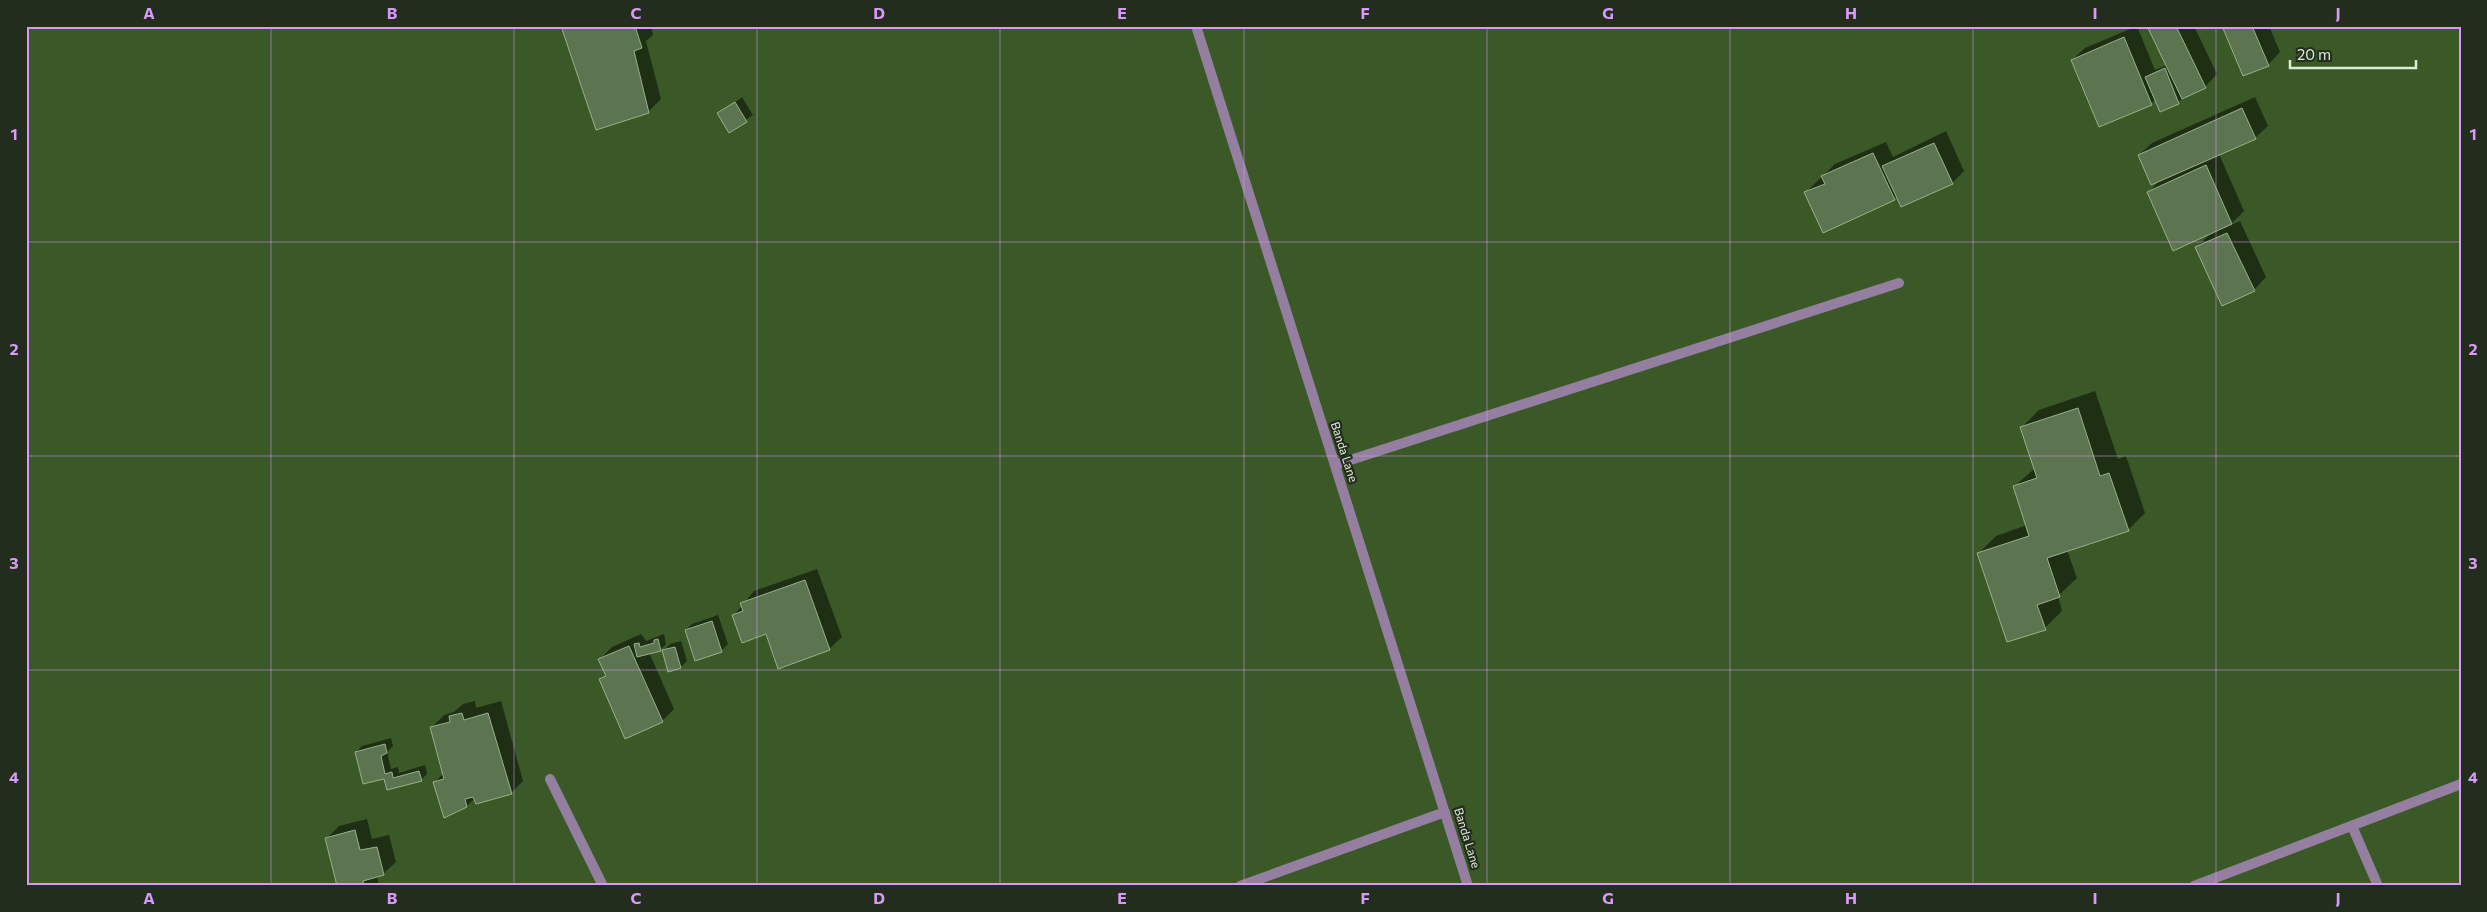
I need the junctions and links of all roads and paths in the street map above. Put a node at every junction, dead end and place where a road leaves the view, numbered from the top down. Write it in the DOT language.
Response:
graph roads {
  1 [pos="1196,26"];
  2 [pos="1899,284"];
  3 [pos="1335,465"];
  4 [pos="550,779"];
  5 [pos="2461,784"];
  6 [pos="1445,812"];
  7 [pos="2352,826"];
  8 [pos="603,886"];
  9 [pos="1240,886"];
  10 [pos="1468,886"];
  11 [pos="2194,886"];
  12 [pos="2378,886"];
  1 -- 3 [label="street, Banda Lane"];
  2 -- 3 [label="street"];
  3 -- 6 [label="street, Banda Lane"];
  4 -- 8 [label="street"];
  5 -- 7 [label="street"];
  6 -- 9 [label="street"];
  6 -- 10 [label="street, Banda Lane"];
  7 -- 11 [label="street"];
  7 -- 12 [label="street"];
}
